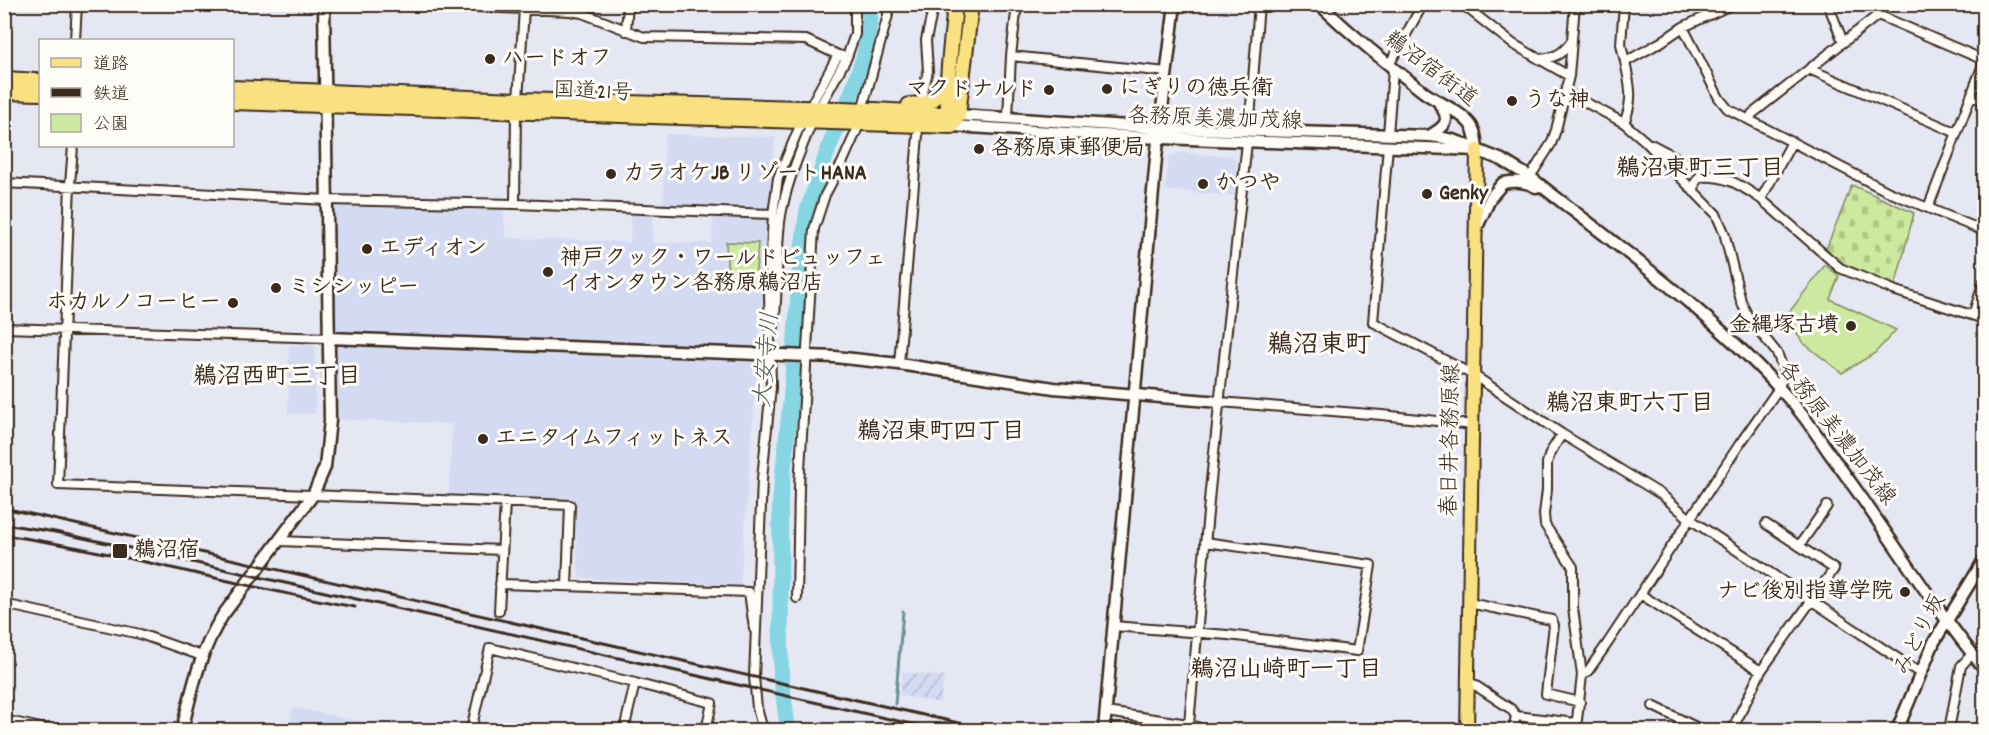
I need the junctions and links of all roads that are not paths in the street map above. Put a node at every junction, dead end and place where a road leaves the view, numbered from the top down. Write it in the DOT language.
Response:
graph roads {
  1 [pos="77,4"];
  2 [pos="324,4"];
  3 [pos="412,4"];
  4 [pos="628,4"];
  5 [pos="855,4"];
  6 [pos="888,4"];
  7 [pos="934,4"];
  8 [pos="955,4"];
  9 [pos="971,4"];
  10 [pos="1017,4"];
  11 [pos="1175,4"];
  12 [pos="1259,4"];
  13 [pos="1319,4"];
  14 [pos="1423,4"];
  15 [pos="1462,4"];
  16 [pos="1575,4"];
  17 [pos="1624,4"];
  18 [pos="1733,4"];
  19 [pos="1828,4"];
  20 [pos="466,6"];
  21 [pos="524,9"];
  22 [pos="1683,27"];
  23 [pos="626,31"];
  24 [pos="75,39"];
  25 [pos="1572,40"];
  26 [pos="1843,42"];
  27 [pos="838,55"];
  28 [pos="1011,56"];
  29 [pos="847,57"];
  30 [pos="1539,59"];
  31 [pos="1984,61"];
  32 [pos="1625,62"];
  33 [pos="1391,67"];
  34 [pos="1809,69"];
  35 [pos="949,72"];
  36 [pos="1167,72"];
  37 [pos="1569,76"];
  38 [pos="4,79"];
  39 [pos="39,81"];
  40 [pos="234,88"];
  41 [pos="4,92"];
  42 [pos="39,93"];
  43 [pos="1566,93"];
  44 [pos="922,96"];
  45 [pos="1971,96"];
  46 [pos="326,99"];
  47 [pos="1437,101"];
  48 [pos="1984,101"];
  49 [pos="234,102"];
  50 [pos="517,106"];
  51 [pos="818,113"];
  52 [pos="861,115"];
  53 [pos="1008,117"];
  54 [pos="953,118"];
  55 [pos="1750,119"];
  56 [pos="1624,123"];
  57 [pos="799,128"];
  58 [pos="1159,133"];
  59 [pos="1957,133"];
  60 [pos="918,135"];
  61 [pos="1429,136"];
  62 [pos="1248,137"];
  63 [pos="1388,140"];
  64 [pos="1645,141"];
  65 [pos="1792,142"];
  66 [pos="74,147"];
  67 [pos="1478,150"];
  68 [pos="1678,158"];
  69 [pos="1672,169"];
  70 [pos="1711,176"];
  71 [pos="1530,177"];
  72 [pos="4,183"];
  73 [pos="70,185"];
  74 [pos="1694,192"];
  75 [pos="1552,195"];
  76 [pos="1761,199"];
  77 [pos="328,200"];
  78 [pos="514,204"];
  79 [pos="1928,208"];
  80 [pos="774,214"];
  81 [pos="1477,228"];
  82 [pos="1984,231"];
  83 [pos="1984,281"];
  84 [pos="1973,315"];
  85 [pos="1984,320"];
  86 [pos="4,328"];
  87 [pos="64,330"];
  88 [pos="770,336"];
  89 [pos="329,338"];
  90 [pos="773,354"];
  91 [pos="805,356"];
  92 [pos="899,364"];
  93 [pos="1474,376"];
  94 [pos="1779,388"];
  95 [pos="1133,396"];
  96 [pos="1220,402"];
  97 [pos="1473,425"];
  98 [pos="1562,434"];
  99 [pos="313,495"];
  100 [pos="505,502"];
  101 [pos="1827,506"];
  102 [pos="1690,519"];
  103 [pos="1766,524"];
  104 [pos="280,541"];
  105 [pos="1205,542"];
  106 [pos="1799,546"];
  107 [pos="502,550"];
  108 [pos="1984,560"];
  109 [pos="500,584"];
  110 [pos="567,586"];
  111 [pos="1640,594"];
  112 [pos="796,598"];
  113 [pos="1811,602"];
  114 [pos="1469,603"];
  115 [pos="4,604"];
  116 [pos="499,611"];
  117 [pos="1947,621"];
  118 [pos="1113,626"];
  119 [pos="1197,632"];
  120 [pos="757,636"];
  121 [pos="1972,654"];
  122 [pos="202,656"];
  123 [pos="1984,669"];
  124 [pos="1761,671"];
  125 [pos="1921,674"];
  126 [pos="1582,675"];
  127 [pos="1467,680"];
  128 [pos="635,683"];
  129 [pos="1580,702"];
  130 [pos="1653,706"];
  131 [pos="1106,712"];
  132 [pos="1516,717"];
  133 [pos="4,720"];
  134 [pos="1189,724"];
  135 [pos="1577,727"];
  136 [pos="50,730"];
  137 [pos="182,730"];
  138 [pos="471,730"];
  139 [pos="624,730"];
  140 [pos="706,730"];
  141 [pos="763,730"];
  142 [pos="1104,730"];
  143 [pos="1205,730"];
  144 [pos="1467,730"];
  145 [pos="1513,730"];
  146 [pos="1702,730"];
  147 [pos="1732,730"];
  148 [pos="1897,730"];
  149 [pos="1949,730"];
  1 -- 24 [label="street"];
  2 -- 46 [label="street"];
  3 -- 20 [label="street"];
  4 -- 23 [label="street"];
  5 -- 29 [label="street"];
  6 -- 52 [label="street"];
  7 -- 44 [label="street"];
  8 -- 35 [label="highway"];
  9 -- 54 [label="highway"];
  10 -- 28 [label="street"];
  11 -- 36 [label="street"];
  12 -- 62 [label="street"];
  13 -- 33 [label="street, 鵜沼宿街道"];
  14 -- 33 [label="street"];
  15 -- 30 [label="street"];
  16 -- 25 [label="street"];
  17 -- 32 [label="street"];
  18 -- 22 [label="street"];
  19 -- 26 [label="street"];
  20 -- 21 [label="street"];
  21 -- 23 [label="street"];
  21 -- 50 [label="street"];
  22 -- 32 [label="street"];
  22 -- 55 [label="street"];
  23 -- 27 [label="street"];
  25 -- 30 [label="street"];
  25 -- 37 [label="street"];
  26 -- 31 [label="street"];
  26 -- 34 [label="street"];
  27 -- 29 [label="street"];
  27 -- 51 [label="street"];
  28 -- 36 [label="street"];
  28 -- 53 [label="street"];
  29 -- 51 [label="street"];
  30 -- 37 [label="street"];
  31 -- 45 [label="street"];
  32 -- 56 [label="street"];
  33 -- 47 [label="street, 鵜沼宿街道"];
  33 -- 63 [label="street"];
  34 -- 55 [label="street"];
  34 -- 59 [label="street"];
  35 -- 52 [label="highway"];
  35 -- 54 [label="highway"];
  36 -- 58 [label="street"];
  37 -- 43 [label="street"];
  38 -- 39 [label="highway"];
  40 -- 46 [label="highway, 国道21号"];
  41 -- 42 [label="highway"];
  43 -- 56 [label="street"];
  43 -- 71 [label="street"];
  45 -- 48 [label="street"];
  45 -- 59 [label="street"];
  46 -- 49 [label="highway, 国道21号"];
  46 -- 50 [label="highway, 国道21号"];
  46 -- 77 [label="street"];
  47 -- 61 [label="street"];
  47 -- 67 [label="street, 鵜沼宿街道"];
  50 -- 51 [label="highway, 国道21号"];
  50 -- 78 [label="street"];
  51 -- 52 [label="highway, 国道21号"];
  51 -- 88 [label="street"];
  52 -- 54 [label="highway, 国道21号"];
  52 -- 54 [label="highway, 国道21号"];
  52 -- 91 [label="street"];
  53 -- 54 [label="street, 各務原美濃加茂線"];
  53 -- 58 [label="street, 各務原美濃加茂線"];
  54 -- 58 [label="street, 各務原美濃加茂線"];
  55 -- 65 [label="street"];
  56 -- 64 [label="street"];
  57 -- 80 [label="street"];
  58 -- 62 [label="street, 各務原美濃加茂線"];
  58 -- 95 [label="street"];
  59 -- 79 [label="street"];
  60 -- 92 [label="street"];
  61 -- 63 [label="street, 各務原美濃加茂線"];
  61 -- 67 [label="street, 各務原美濃加茂線"];
  62 -- 63 [label="street, 各務原美濃加茂線"];
  62 -- 96 [label="street"];
  63 -- 67 [label="street, 各務原美濃加茂線"];
  63 -- 93 [label="street"];
  64 -- 68 [label="street"];
  64 -- 69 [label="street"];
  65 -- 76 [label="street"];
  65 -- 79 [label="street"];
  66 -- 73 [label="street"];
  67 -- 71 [label="street, 各務原美濃加茂線"];
  67 -- 81 [label="main road, 春日井各務原線"];
  68 -- 69 [label="street"];
  68 -- 70 [label="street"];
  69 -- 74 [label="street"];
  70 -- 74 [label="street"];
  70 -- 76 [label="street"];
  71 -- 75 [label="street, 各務原美濃加茂線"];
  72 -- 73 [label="street"];
  73 -- 77 [label="street"];
  73 -- 87 [label="street"];
  74 -- 94 [label="street"];
  75 -- 81 [label="street"];
  75 -- 94 [label="street, 各務原美濃加茂線"];
  76 -- 84 [label="street"];
  77 -- 78 [label="street"];
  77 -- 89 [label="street"];
  78 -- 80 [label="street"];
  79 -- 82 [label="street"];
  80 -- 88 [label="street"];
  81 -- 93 [label="main road, 春日井各務原線"];
  83 -- 84 [label="street"];
  84 -- 85 [label="street"];
  86 -- 87 [label="street"];
  87 -- 89 [label="street"];
  87 -- 99 [label="street"];
  88 -- 90 [label="street"];
  89 -- 90 [label="street"];
  89 -- 99 [label="street"];
  90 -- 91 [label="street"];
  90 -- 120 [label="street"];
  91 -- 92 [label="street"];
  91 -- 112 [label="street"];
  92 -- 95 [label="street"];
  93 -- 97 [label="main road, 春日井各務原線"];
  93 -- 98 [label="street"];
  94 -- 102 [label="street"];
  94 -- 117 [label="street, 各務原美濃加茂線"];
  95 -- 96 [label="street"];
  95 -- 118 [label="street"];
  96 -- 97 [label="street"];
  96 -- 105 [label="street"];
  97 -- 114 [label="main road, 春日井各務原線"];
  98 -- 102 [label="street"];
  98 -- 126 [label="street"];
  99 -- 100 [label="street"];
  99 -- 104 [label="street"];
  100 -- 107 [label="street"];
  100 -- 110 [label="street"];
  101 -- 106 [label="street"];
  102 -- 111 [label="street"];
  102 -- 113 [label="street"];
  103 -- 106 [label="street"];
  104 -- 107 [label="street"];
  104 -- 122 [label="street"];
  105 -- 119 [label="street"];
  105 -- 119 [label="street"];
  106 -- 113 [label="street"];
  107 -- 109 [label="street"];
  108 -- 117 [label="street, みどり坂"];
  109 -- 110 [label="street"];
  109 -- 116 [label="street"];
  110 -- 120 [label="street"];
  111 -- 124 [label="street"];
  111 -- 126 [label="street"];
  113 -- 124 [label="street"];
  113 -- 125 [label="street"];
  114 -- 127 [label="main road, 春日井各務原線"];
  114 -- 129 [label="street"];
  115 -- 122 [label="street"];
  117 -- 121 [label="street, 各務原美濃加茂線"];
  117 -- 125 [label="street, みどり坂"];
  118 -- 119 [label="street"];
  118 -- 131 [label="street"];
  119 -- 134 [label="street"];
  120 -- 141 [label="street"];
  121 -- 123 [label="street, 各務原美濃加茂線"];
  121 -- 149 [label="street"];
  122 -- 137 [label="street"];
  124 -- 147 [label="street"];
  125 -- 148 [label="street, みどり坂"];
  126 -- 129 [label="street"];
  127 -- 132 [label="street"];
  127 -- 144 [label="main road, 春日井各務原線"];
  128 -- 138 [label="street"];
  128 -- 139 [label="street"];
  128 -- 140 [label="street"];
  129 -- 135 [label="street"];
  130 -- 146 [label="street"];
  131 -- 134 [label="street"];
  131 -- 142 [label="street"];
  132 -- 135 [label="street"];
  132 -- 145 [label="street"];
  133 -- 136 [label="street"];
  134 -- 143 [label="street"];
}
